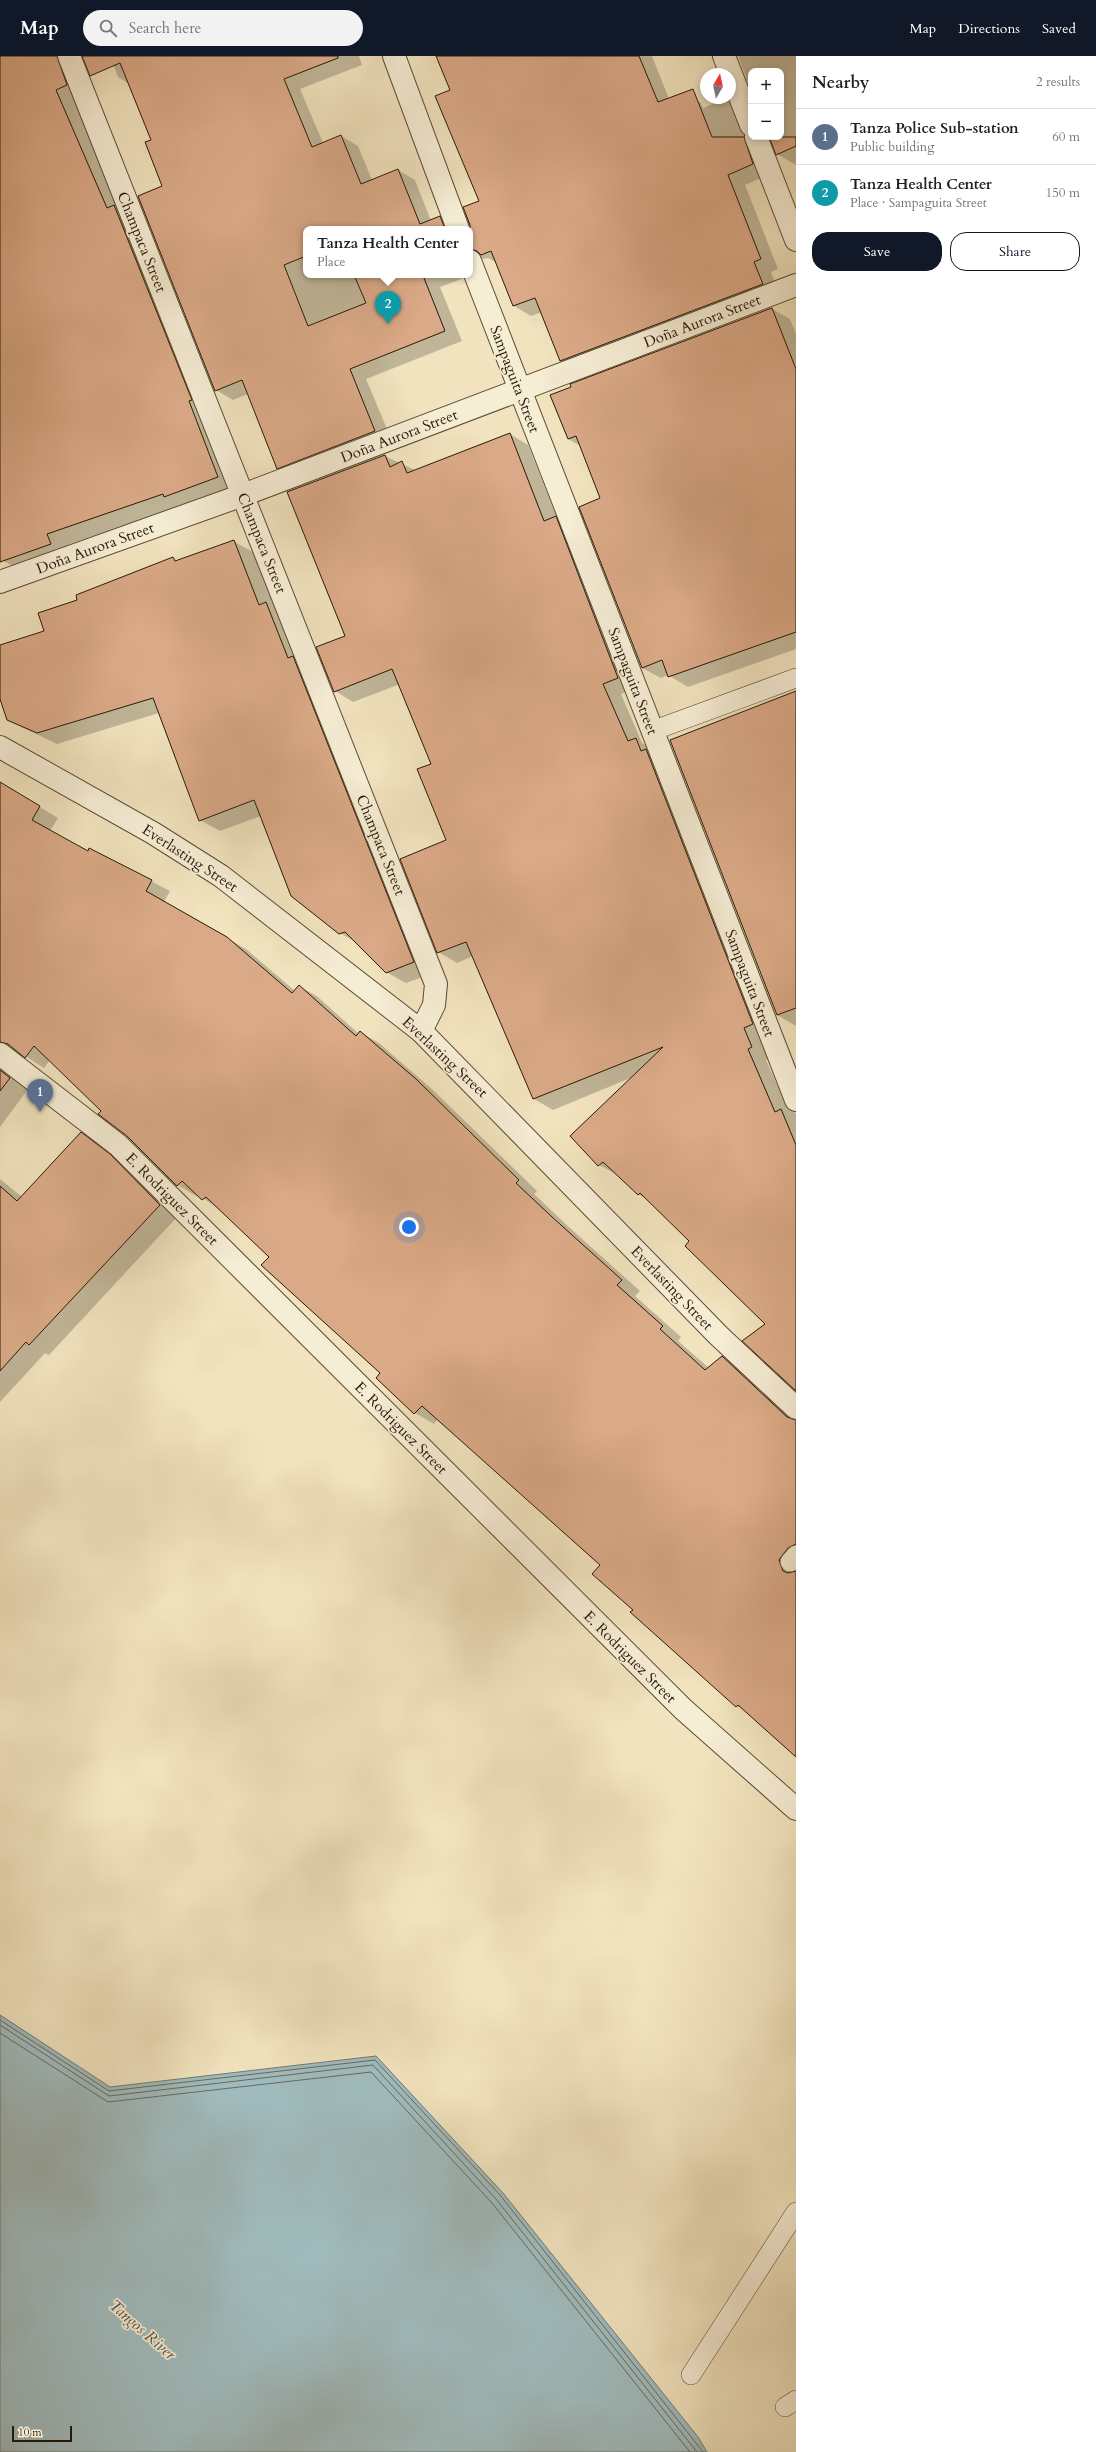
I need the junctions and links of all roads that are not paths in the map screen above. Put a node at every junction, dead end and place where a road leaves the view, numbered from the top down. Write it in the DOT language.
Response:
graph roads {
  1 [pos="69,56"];
  2 [pos="394,56"];
  3 [pos="724,56"];
  4 [pos="748,117"];
  5 [pos="757,140"];
  6 [pos="457,226"];
  7 [pos="796,240"];
  8 [pos="473,269"];
  9 [pos="796,285"];
  10 [pos="519,389"];
  11 [pos="242,495"];
  12 [pos="0,582"];
  13 [pos="796,678"];
  14 [pos="652,731"];
  15 [pos="0,747"];
  16 [pos="421,1031"];
  17 [pos="0,1054"];
  18 [pos="796,1100"];
  19 [pos="796,1408"];
  20 [pos="796,1809"];
  21 [pos="796,2212"];
  22 [pos="691,2375"];
  1 -- 11 [label="street, Champaca Street"];
  2 -- 6 [label="street"];
  3 -- 4 [label="street"];
  5 -- 7 [label="street"];
  8 -- 10 [label="street, Sampaguita Street"];
  9 -- 10 [label="street, Doña Aurora Street"];
  10 -- 11 [label="street, Doña Aurora Street"];
  10 -- 14 [label="street, Sampaguita Street"];
  11 -- 12 [label="street, Doña Aurora Street"];
  11 -- 16 [label="street, Champaca Street"];
  13 -- 14 [label="lane"];
  14 -- 18 [label="street, Sampaguita Street"];
  15 -- 16 [label="street, Everlasting Street"];
  16 -- 19 [label="street, Everlasting Street"];
  17 -- 20 [label="street, E. Rodriguez Street"];
  21 -- 22 [label="lane"];
}
